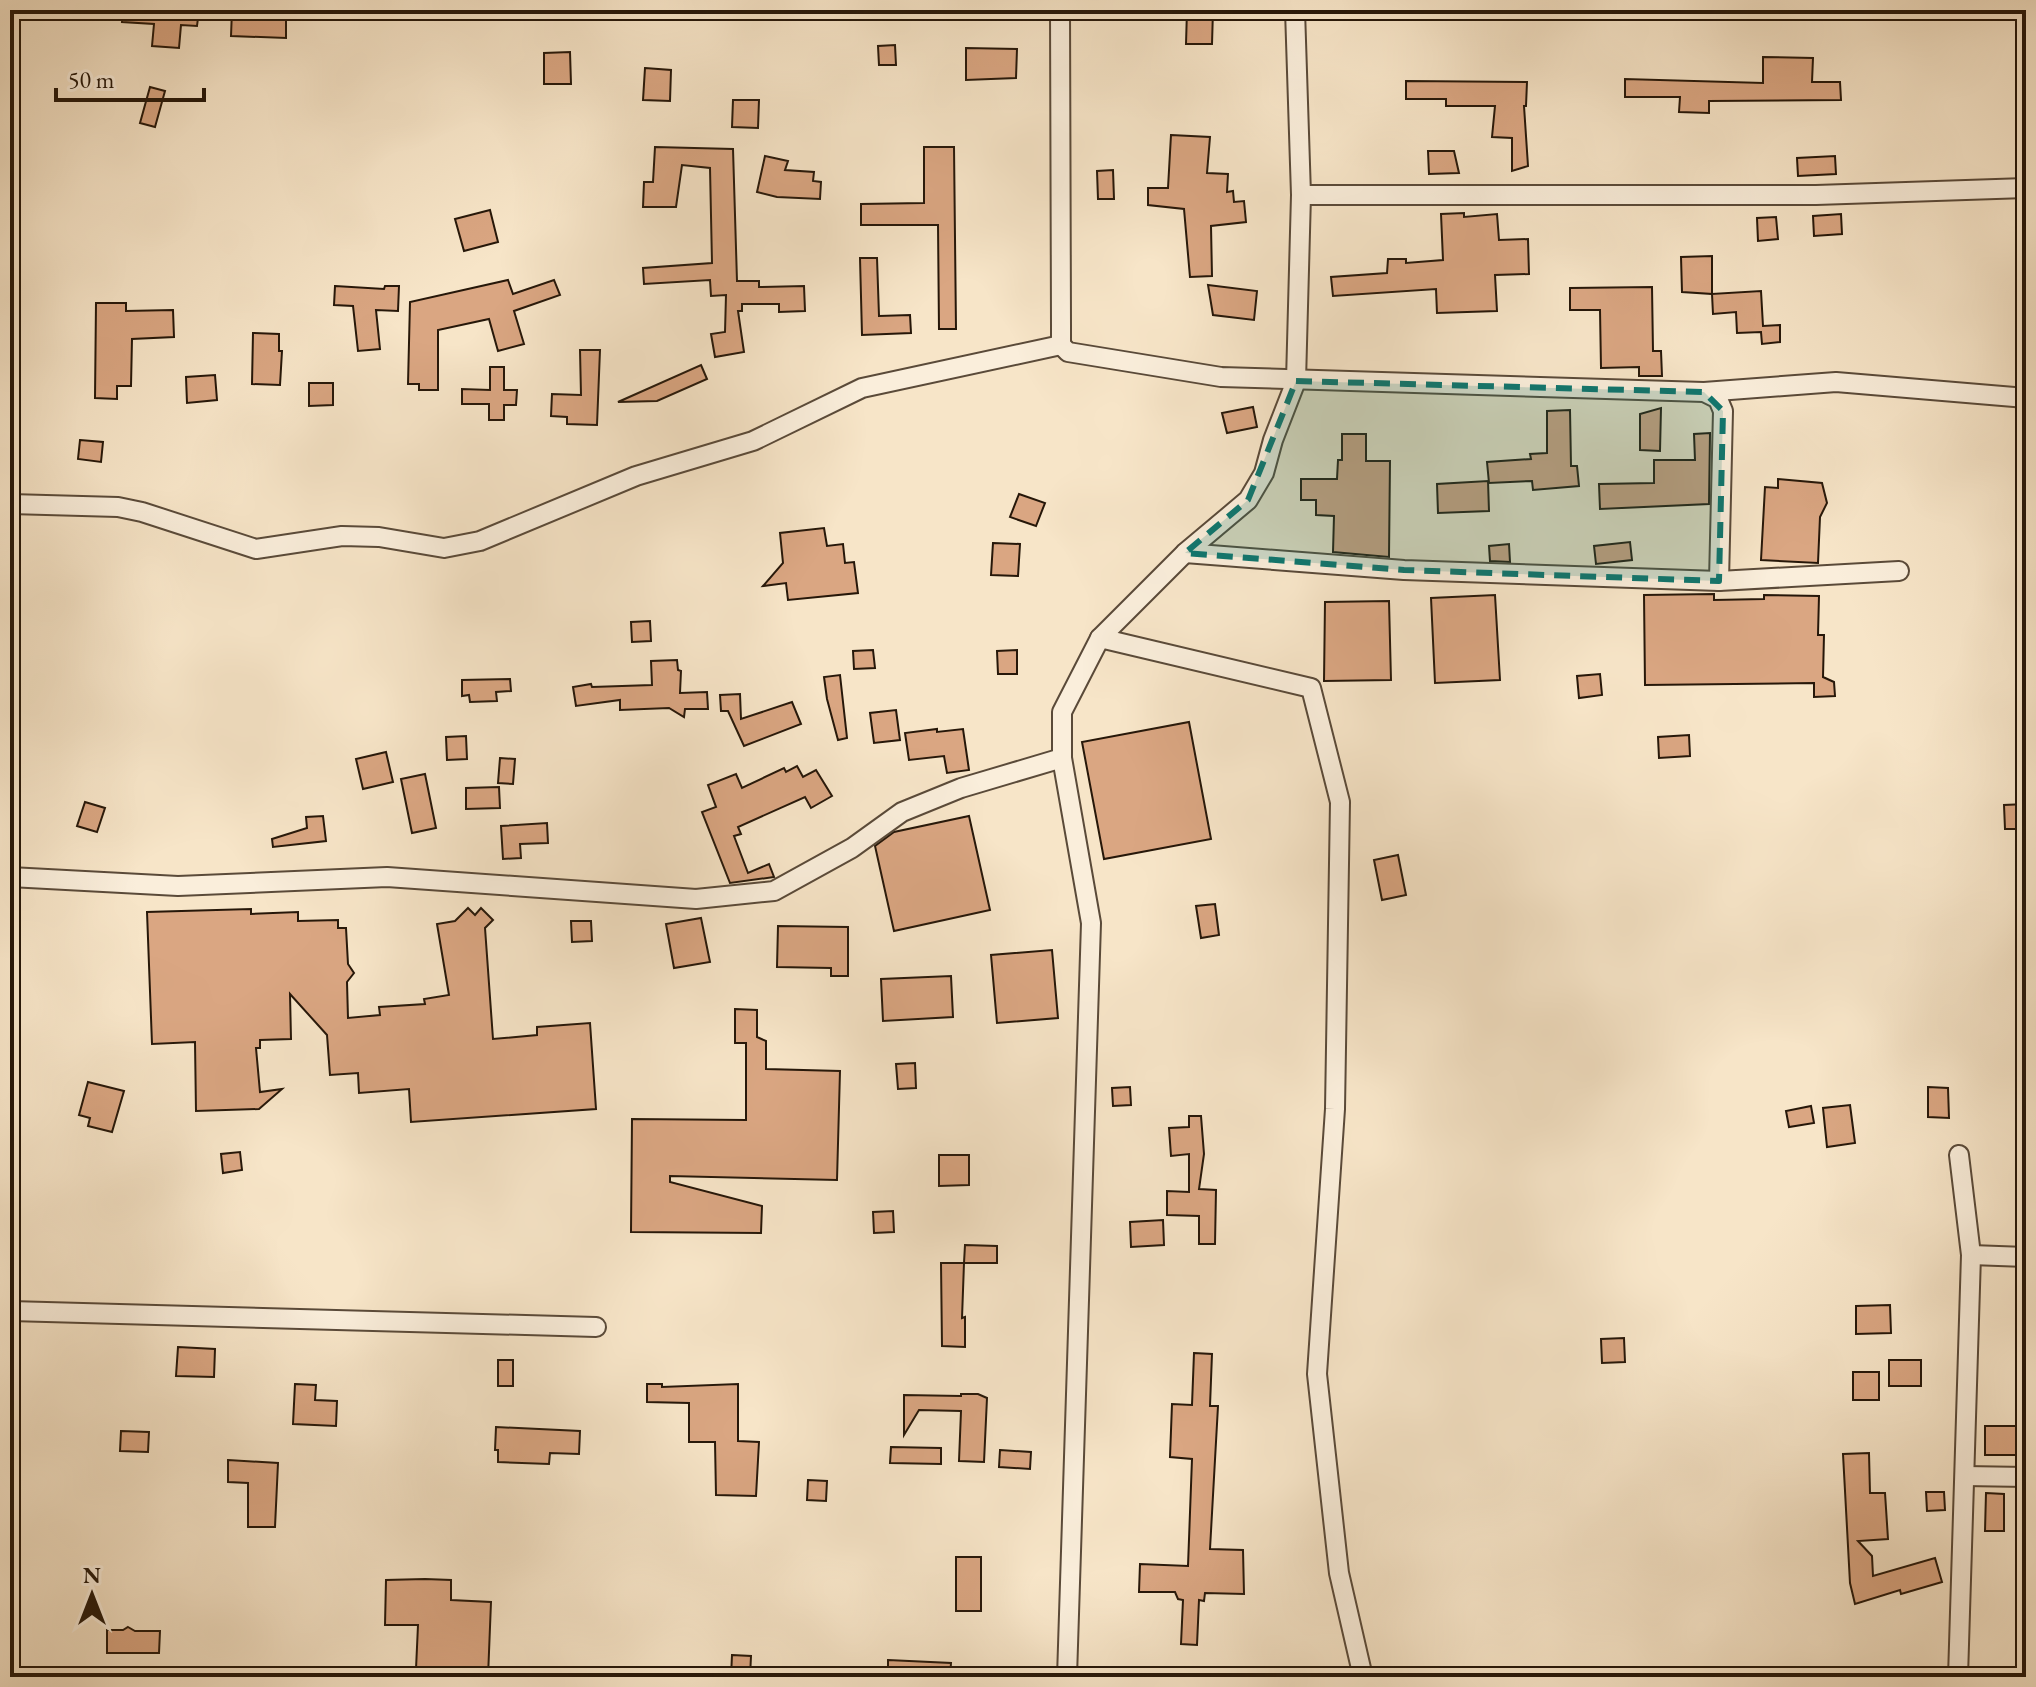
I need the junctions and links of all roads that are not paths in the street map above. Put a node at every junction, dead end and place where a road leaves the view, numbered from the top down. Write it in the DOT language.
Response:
graph roads {
  1 [pos="1060,10"];
  2 [pos="1295,10"];
  3 [pos="2026,188"];
  4 [pos="1301,195"];
  5 [pos="1061,345"];
  6 [pos="1296,381"];
  7 [pos="1704,392"];
  8 [pos="2026,398"];
  9 [pos="10,504"];
  10 [pos="1185,553"];
  11 [pos="1899,571"];
  12 [pos="1719,581"];
  13 [pos="1100,638"];
  14 [pos="1062,758"];
  15 [pos="10,877"];
  16 [pos="1959,1155"];
  17 [pos="1971,1255"];
  18 [pos="2026,1257"];
  19 [pos="10,1311"];
  20 [pos="596,1327"];
  21 [pos="1965,1476"];
  22 [pos="2026,1477"];
  23 [pos="1067,1677"];
  24 [pos="1363,1677"];
  25 [pos="1958,1677"];
  1 -- 5 [label="street"];
  2 -- 4 [label="street"];
  3 -- 4 [label="street"];
  4 -- 6 [label="street"];
  5 -- 6 [label="street"];
  5 -- 9 [label="street"];
  6 -- 7 [label="street"];
  6 -- 10 [label="street"];
  7 -- 8 [label="street"];
  7 -- 12 [label="street"];
  10 -- 12 [label="street"];
  10 -- 13 [label="street"];
  11 -- 12 [label="street"];
  13 -- 14 [label="street"];
  13 -- 24 [label="street"];
  14 -- 15 [label="street"];
  14 -- 23 [label="street"];
  16 -- 17 [label="street"];
  17 -- 18 [label="street"];
  17 -- 21 [label="street"];
  19 -- 20 [label="street"];
  21 -- 22 [label="street"];
  21 -- 25 [label="street"];
}
